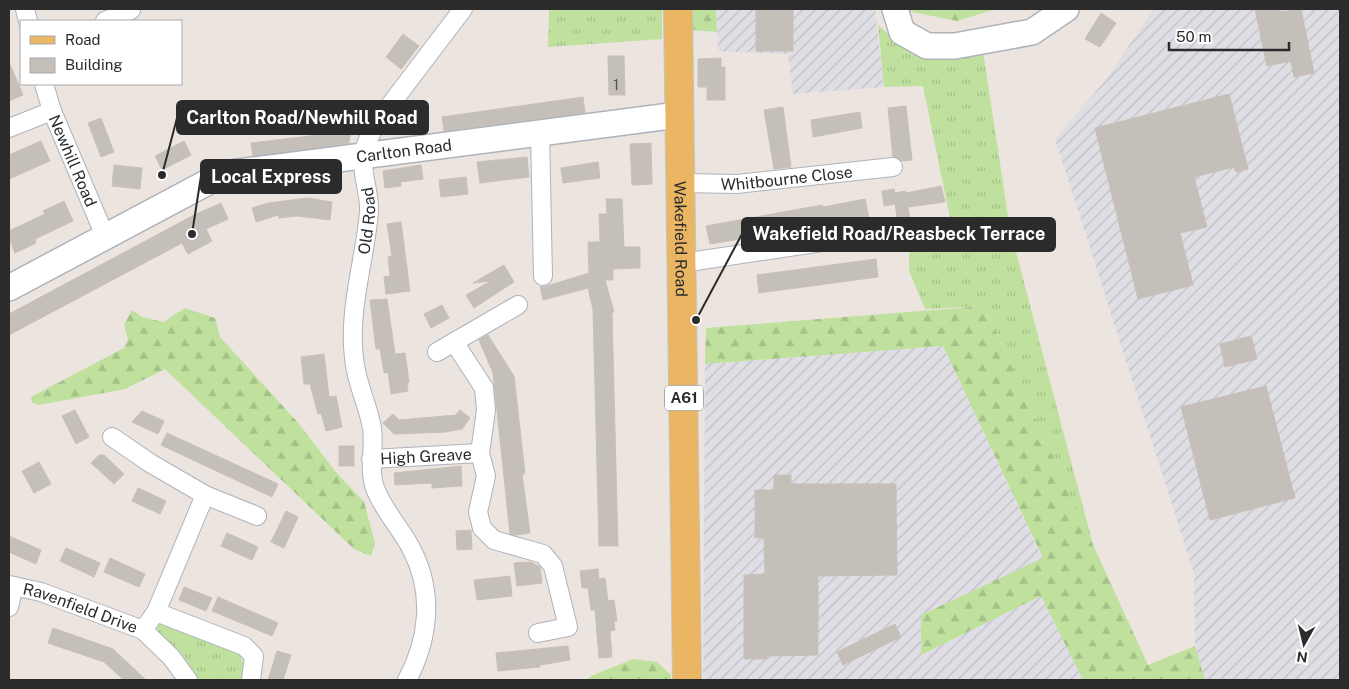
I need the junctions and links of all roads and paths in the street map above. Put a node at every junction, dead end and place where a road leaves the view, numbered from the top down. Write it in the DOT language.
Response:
graph roads {
  1 [pos="463,9"];
  2 [pos="678,9"];
  3 [pos="895,9"];
  4 [pos="1066,9"];
  5 [pos="131,10"];
  6 [pos="107,20"];
  7 [pos="44,85"];
  8 [pos="52,111"];
  9 [pos="678,115"];
  10 [pos="9,128"];
  11 [pos="540,133"];
  12 [pos="363,156"];
  13 [pos="893,167"];
  14 [pos="681,182"];
  15 [pos="105,236"];
  16 [pos="856,238"];
  17 [pos="682,263"];
  18 [pos="543,276"];
  19 [pos="9,288"];
  20 [pos="518,305"];
  21 [pos="454,342"];
  22 [pos="438,352"];
  23 [pos="112,437"];
  24 [pos="480,453"];
  25 [pos="371,458"];
  26 [pos="206,495"];
  27 [pos="257,516"];
  28 [pos="11,585"];
  29 [pos="9,607"];
  30 [pos="156,612"];
  31 [pos="143,630"];
  32 [pos="538,633"];
  33 [pos="188,680"];
  34 [pos="252,680"];
  35 [pos="407,680"];
  36 [pos="687,680"];
  1 -- 12 [label="street, Old Road"];
  2 -- 9 [label="main road, Wakefield Road / A61"];
  3 -- 4 [label="main road"];
  5 -- 6 [label="street"];
  7 -- 8 [label="street, Newhill Road"];
  8 -- 10 [label="street"];
  8 -- 15 [label="street, Newhill Road"];
  9 -- 11 [label="main road, Carlton Road"];
  9 -- 14 [label="main road, Wakefield Road / A61"];
  11 -- 12 [label="main road, Carlton Road"];
  11 -- 18 [label="street"];
  12 -- 15 [label="main road, Carlton Road"];
  12 -- 25 [label="street, Old Road"];
  13 -- 14 [label="street, Whitbourne Close"];
  14 -- 17 [label="main road, Wakefield Road / A61"];
  15 -- 19 [label="main road, Carlton Road"];
  16 -- 17 [label="street"];
  17 -- 36 [label="main road, Wakefield Road / A61"];
  20 -- 21 [label="street"];
  21 -- 22 [label="street"];
  21 -- 24 [label="street, High Greave"];
  23 -- 26 [label="street"];
  24 -- 25 [label="street, High Greave"];
  24 -- 32 [label="street, High Greave"];
  25 -- 35 [label="street, Old Road"];
  26 -- 27 [label="street"];
  26 -- 30 [label="street"];
  28 -- 29 [label="street"];
  28 -- 31 [label="street, Ravenfield Drive"];
  30 -- 31 [label="street"];
  30 -- 34 [label="street, Ravenfield Drive"];
  31 -- 33 [label="street, Ravenfield Drive"];
}
